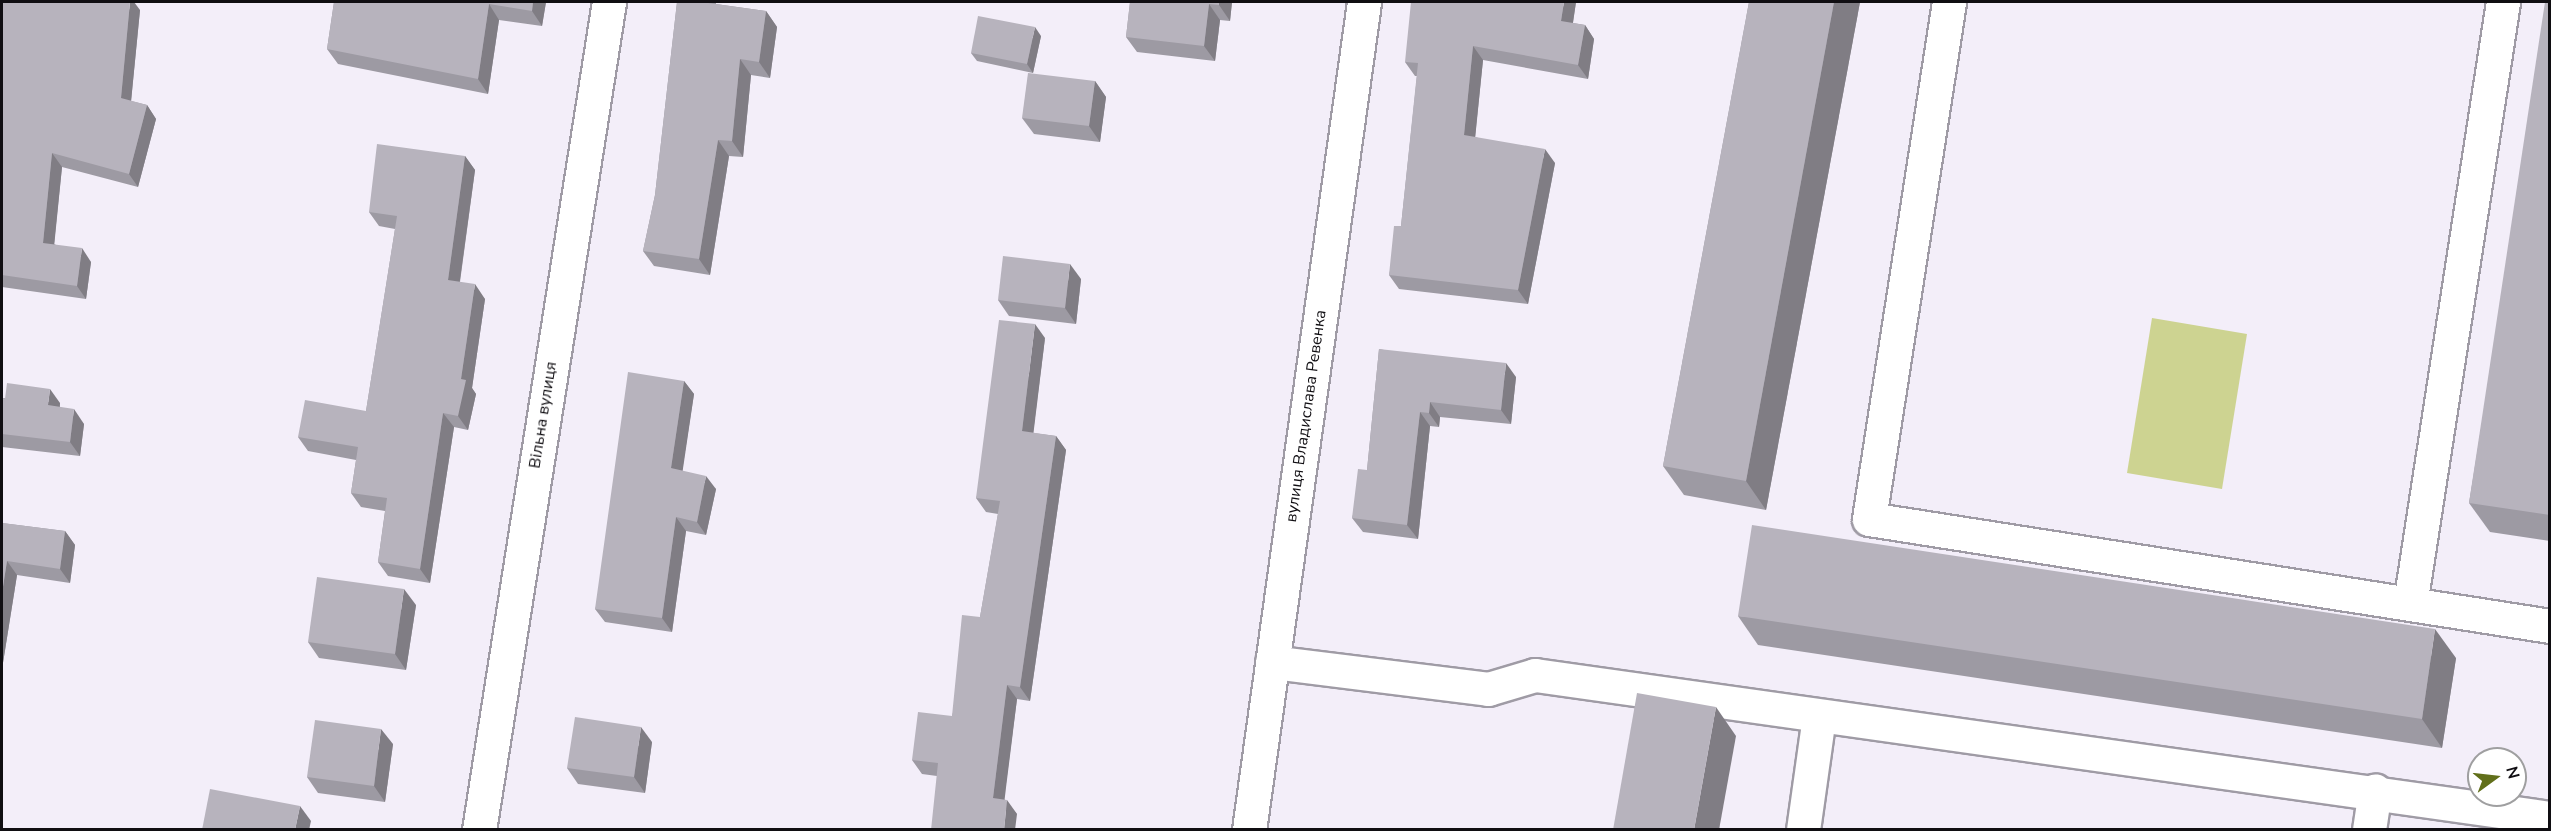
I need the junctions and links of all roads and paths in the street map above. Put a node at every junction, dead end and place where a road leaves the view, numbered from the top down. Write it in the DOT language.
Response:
graph roads {
  1 [pos="609,2"];
  2 [pos="1364,2"];
  3 [pos="1949,2"];
  4 [pos="2503,2"];
  5 [pos="2410,604"];
  6 [pos="2550,626"];
  7 [pos="1272,662"];
  8 [pos="1819,716"];
  9 [pos="2375,790"];
  10 [pos="2550,818"];
  11 [pos="479,830"];
  12 [pos="1249,830"];
  13 [pos="1803,830"];
  14 [pos="2369,830"];
  1 -- 11 [label="street, Вільна вулиця"];
  2 -- 7 [label="street, вулиця Владислава Ревенка"];
  3 -- 5 [label="street"];
  4 -- 5 [label="street"];
  5 -- 6 [label="street"];
  7 -- 8 [label="street"];
  7 -- 12 [label="street, вулиця Владислава Ревенка"];
  8 -- 9 [label="street"];
  8 -- 13 [label="street"];
  9 -- 10 [label="street"];
  9 -- 14 [label="street"];
}
